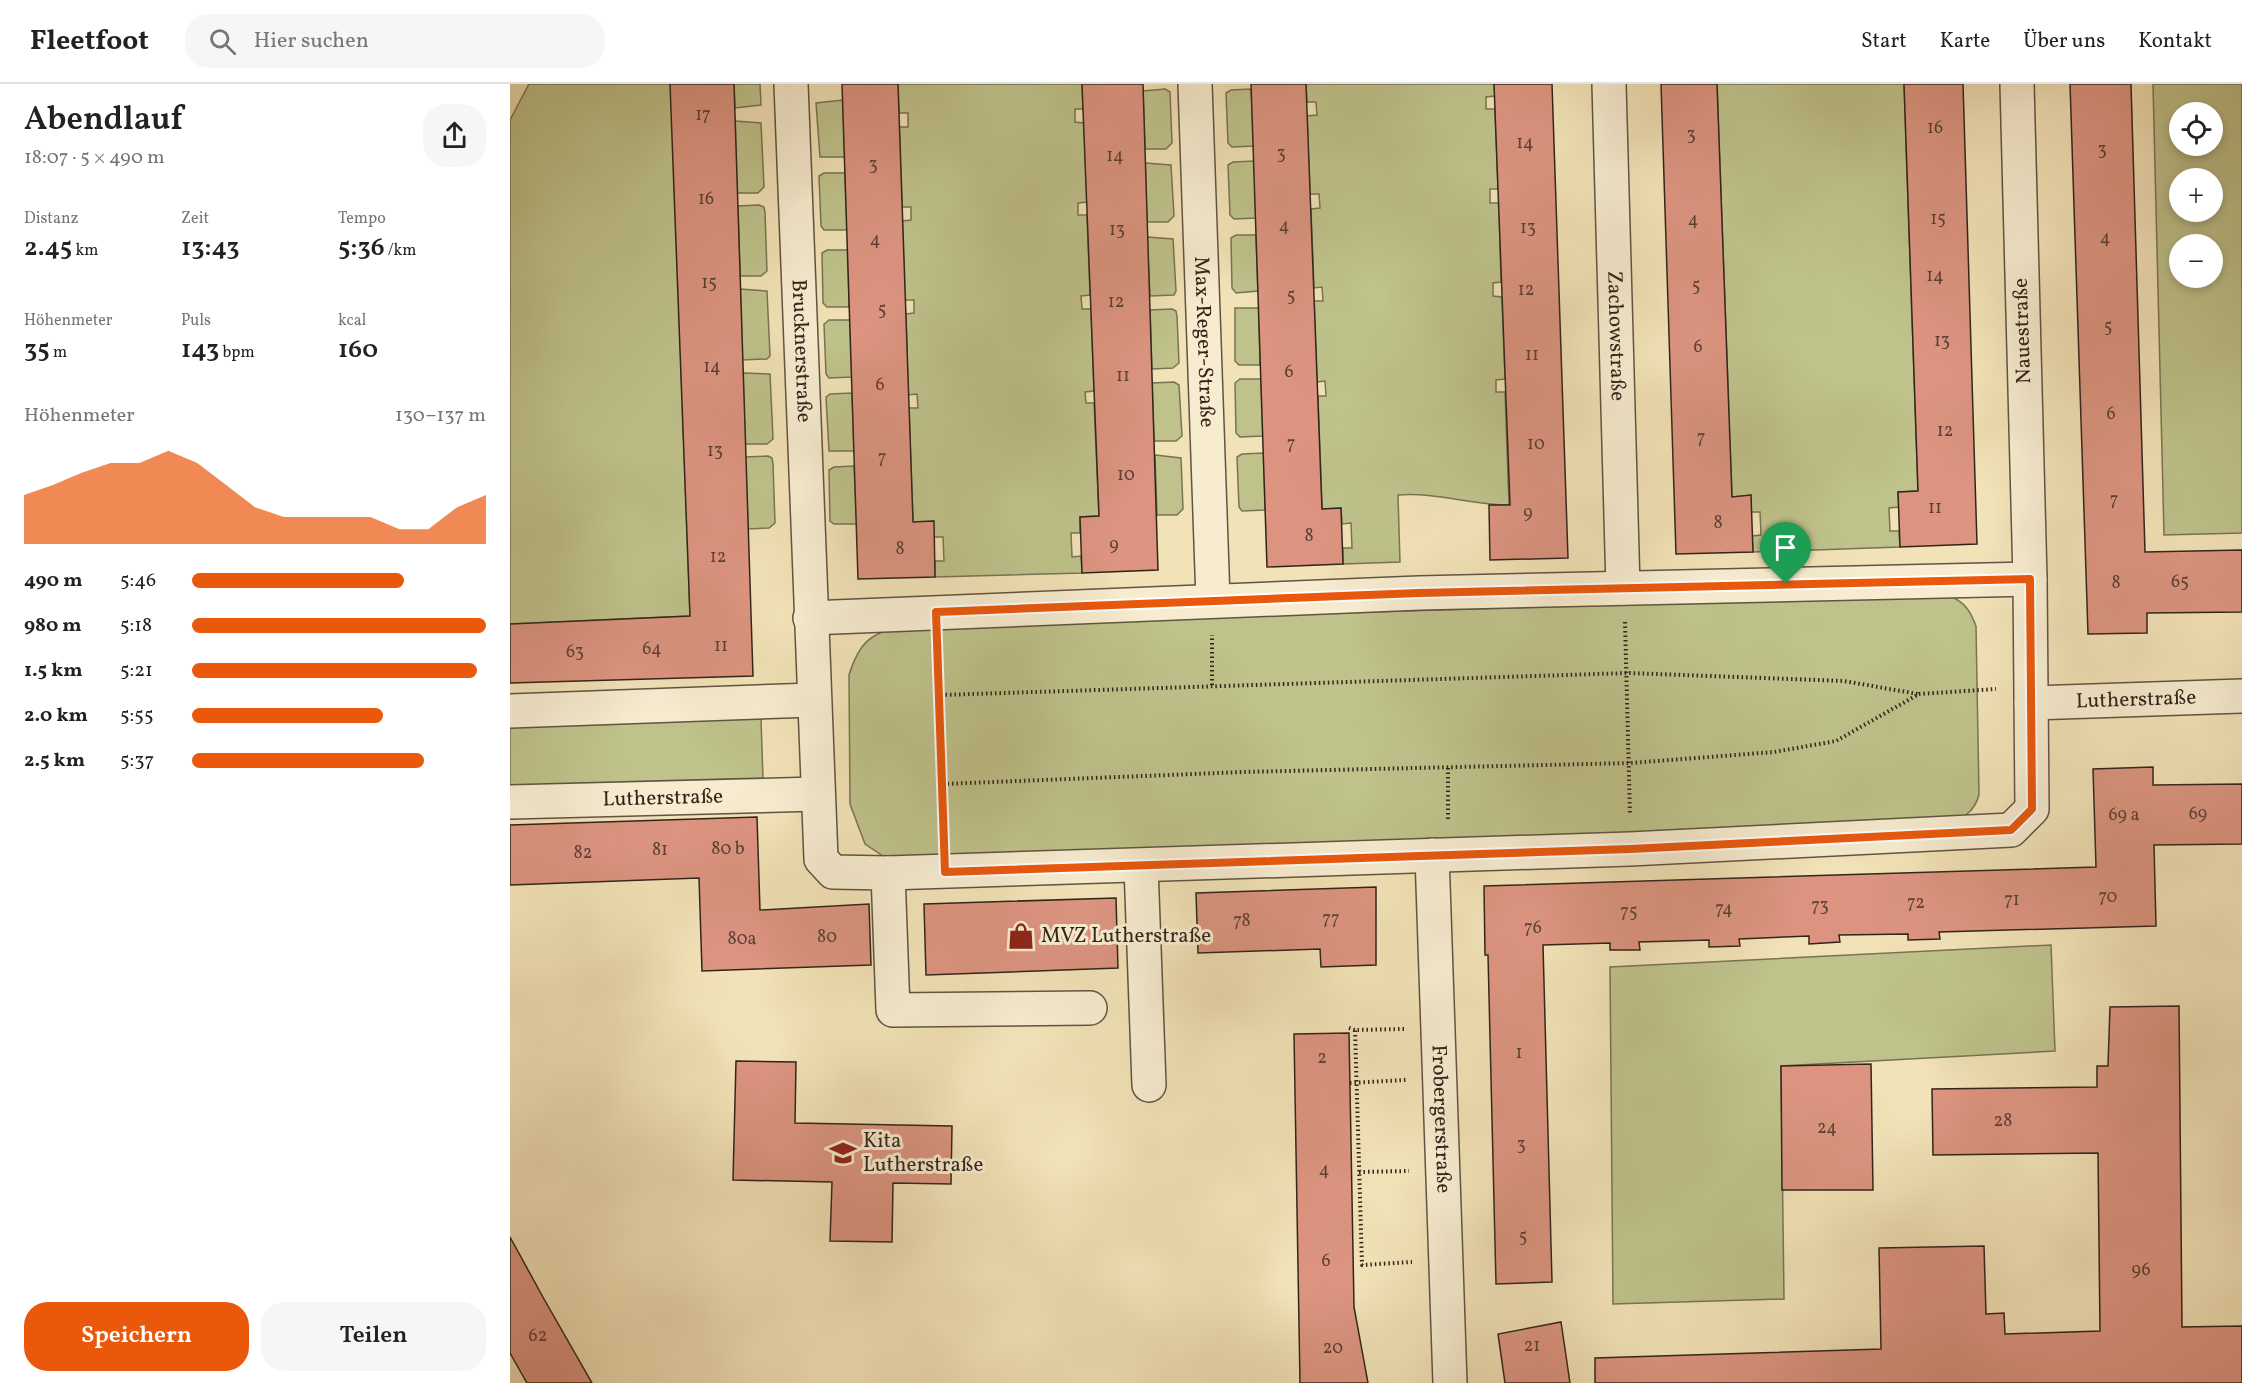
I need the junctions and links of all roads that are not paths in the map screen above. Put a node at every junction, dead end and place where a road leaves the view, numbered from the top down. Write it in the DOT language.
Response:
graph roads {
  1 [pos="791,84"];
  2 [pos="1195,84"];
  3 [pos="1609,84"];
  4 [pos="2017,84"];
  5 [pos="2030,579"];
  6 [pos="1623,588"];
  7 [pos="1212,600"];
  8 [pos="810,618"];
  9 [pos="2031,695"];
  10 [pos="2242,696"];
  11 [pos="813,700"];
  12 [pos="510,711"];
  13 [pos="817,794"];
  14 [pos="510,802"];
  15 [pos="1441,855"];
  16 [pos="1141,866"];
  17 [pos="888,873"];
  18 [pos="1090,1008"];
  19 [pos="1149,1085"];
  20 [pos="1450,1383"];
  1 -- 8 [label="street, Brucknerstraße"];
  2 -- 7 [label="street, Max-Reger-Straße"];
  3 -- 6 [label="street, Zachowstraße"];
  4 -- 5 [label="street, Nauestraße"];
  5 -- 6 [label="street"];
  5 -- 9 [label="street"];
  6 -- 7 [label="street"];
  7 -- 8 [label="street"];
  8 -- 11 [label="street"];
  9 -- 10 [label="street, Lutherstraße"];
  9 -- 15 [label="street"];
  11 -- 12 [label="street"];
  11 -- 13 [label="street"];
  13 -- 14 [label="street, Lutherstraße"];
  13 -- 17 [label="street"];
  15 -- 16 [label="street"];
  15 -- 20 [label="street, Frobergerstraße"];
  16 -- 17 [label="street"];
  16 -- 19 [label="street"];
  17 -- 18 [label="street"];
}
